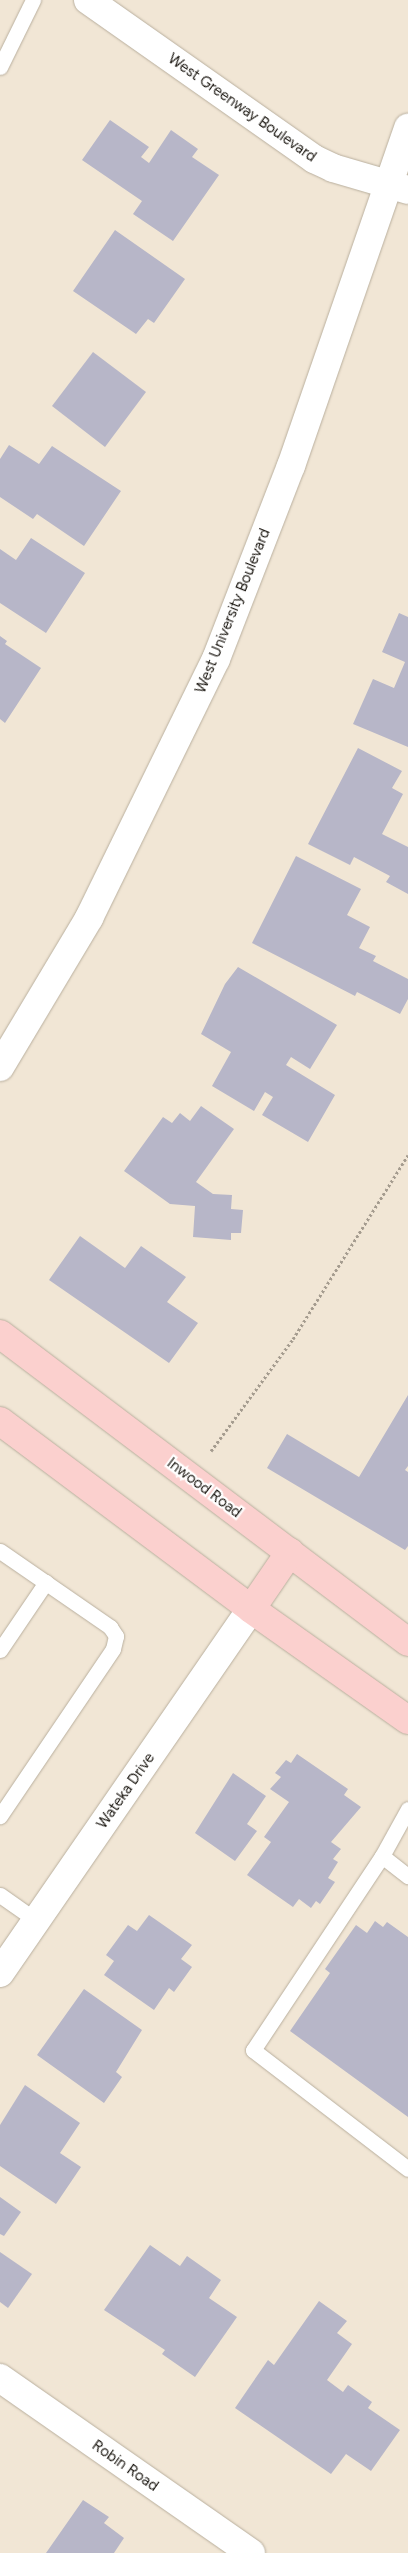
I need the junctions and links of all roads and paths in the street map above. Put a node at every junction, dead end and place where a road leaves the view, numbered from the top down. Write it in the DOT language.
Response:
graph roads {
  1 [pos="33,0"];
  2 [pos="88,0"];
  3 [pos="0,67"];
  4 [pos="408,128"];
  5 [pos="398,187"];
  6 [pos="0,1067"];
  7 [pos="408,1155"];
  8 [pos="0,1334"];
  9 [pos="0,1421"];
  10 [pos="208,1456"];
  11 [pos="0,1550"];
  12 [pos="290,1552"];
  13 [pos="46,1582"];
  14 [pos="251,1609"];
  15 [pos="408,1642"];
  16 [pos="0,1650"];
  17 [pos="408,1720"];
  18 [pos="408,1809"];
  19 [pos="0,1816"];
  20 [pos="382,1856"];
  21 [pos="408,1876"];
  22 [pos="0,1895"];
  23 [pos="37,1921"];
  24 [pos="0,1973"];
  25 [pos="408,2169"];
  26 [pos="0,2378"];
  27 [pos="247,2552"];
  1 -- 3 [label="lane"];
  2 -- 5 [label="street, West Greenway Boulevard"];
  4 -- 5 [label="street, West University Boulevard"];
  5 -- 6 [label="street, West University Boulevard"];
  7 -- 10 [label="path"];
  8 -- 12 [label="main road, Inwood Road"];
  9 -- 14 [label="main road"];
  11 -- 13 [label="lane"];
  12 -- 14 [label="main road"];
  12 -- 15 [label="main road, Inwood Road"];
  13 -- 16 [label="lane"];
  13 -- 19 [label="lane"];
  14 -- 17 [label="main road"];
  14 -- 23 [label="street, Wateka Drive"];
  18 -- 20 [label="lane"];
  20 -- 21 [label="lane"];
  20 -- 25 [label="lane"];
  22 -- 23 [label="lane"];
  23 -- 24 [label="street, Wateka Drive"];
  26 -- 27 [label="street, Robin Road"];
}
